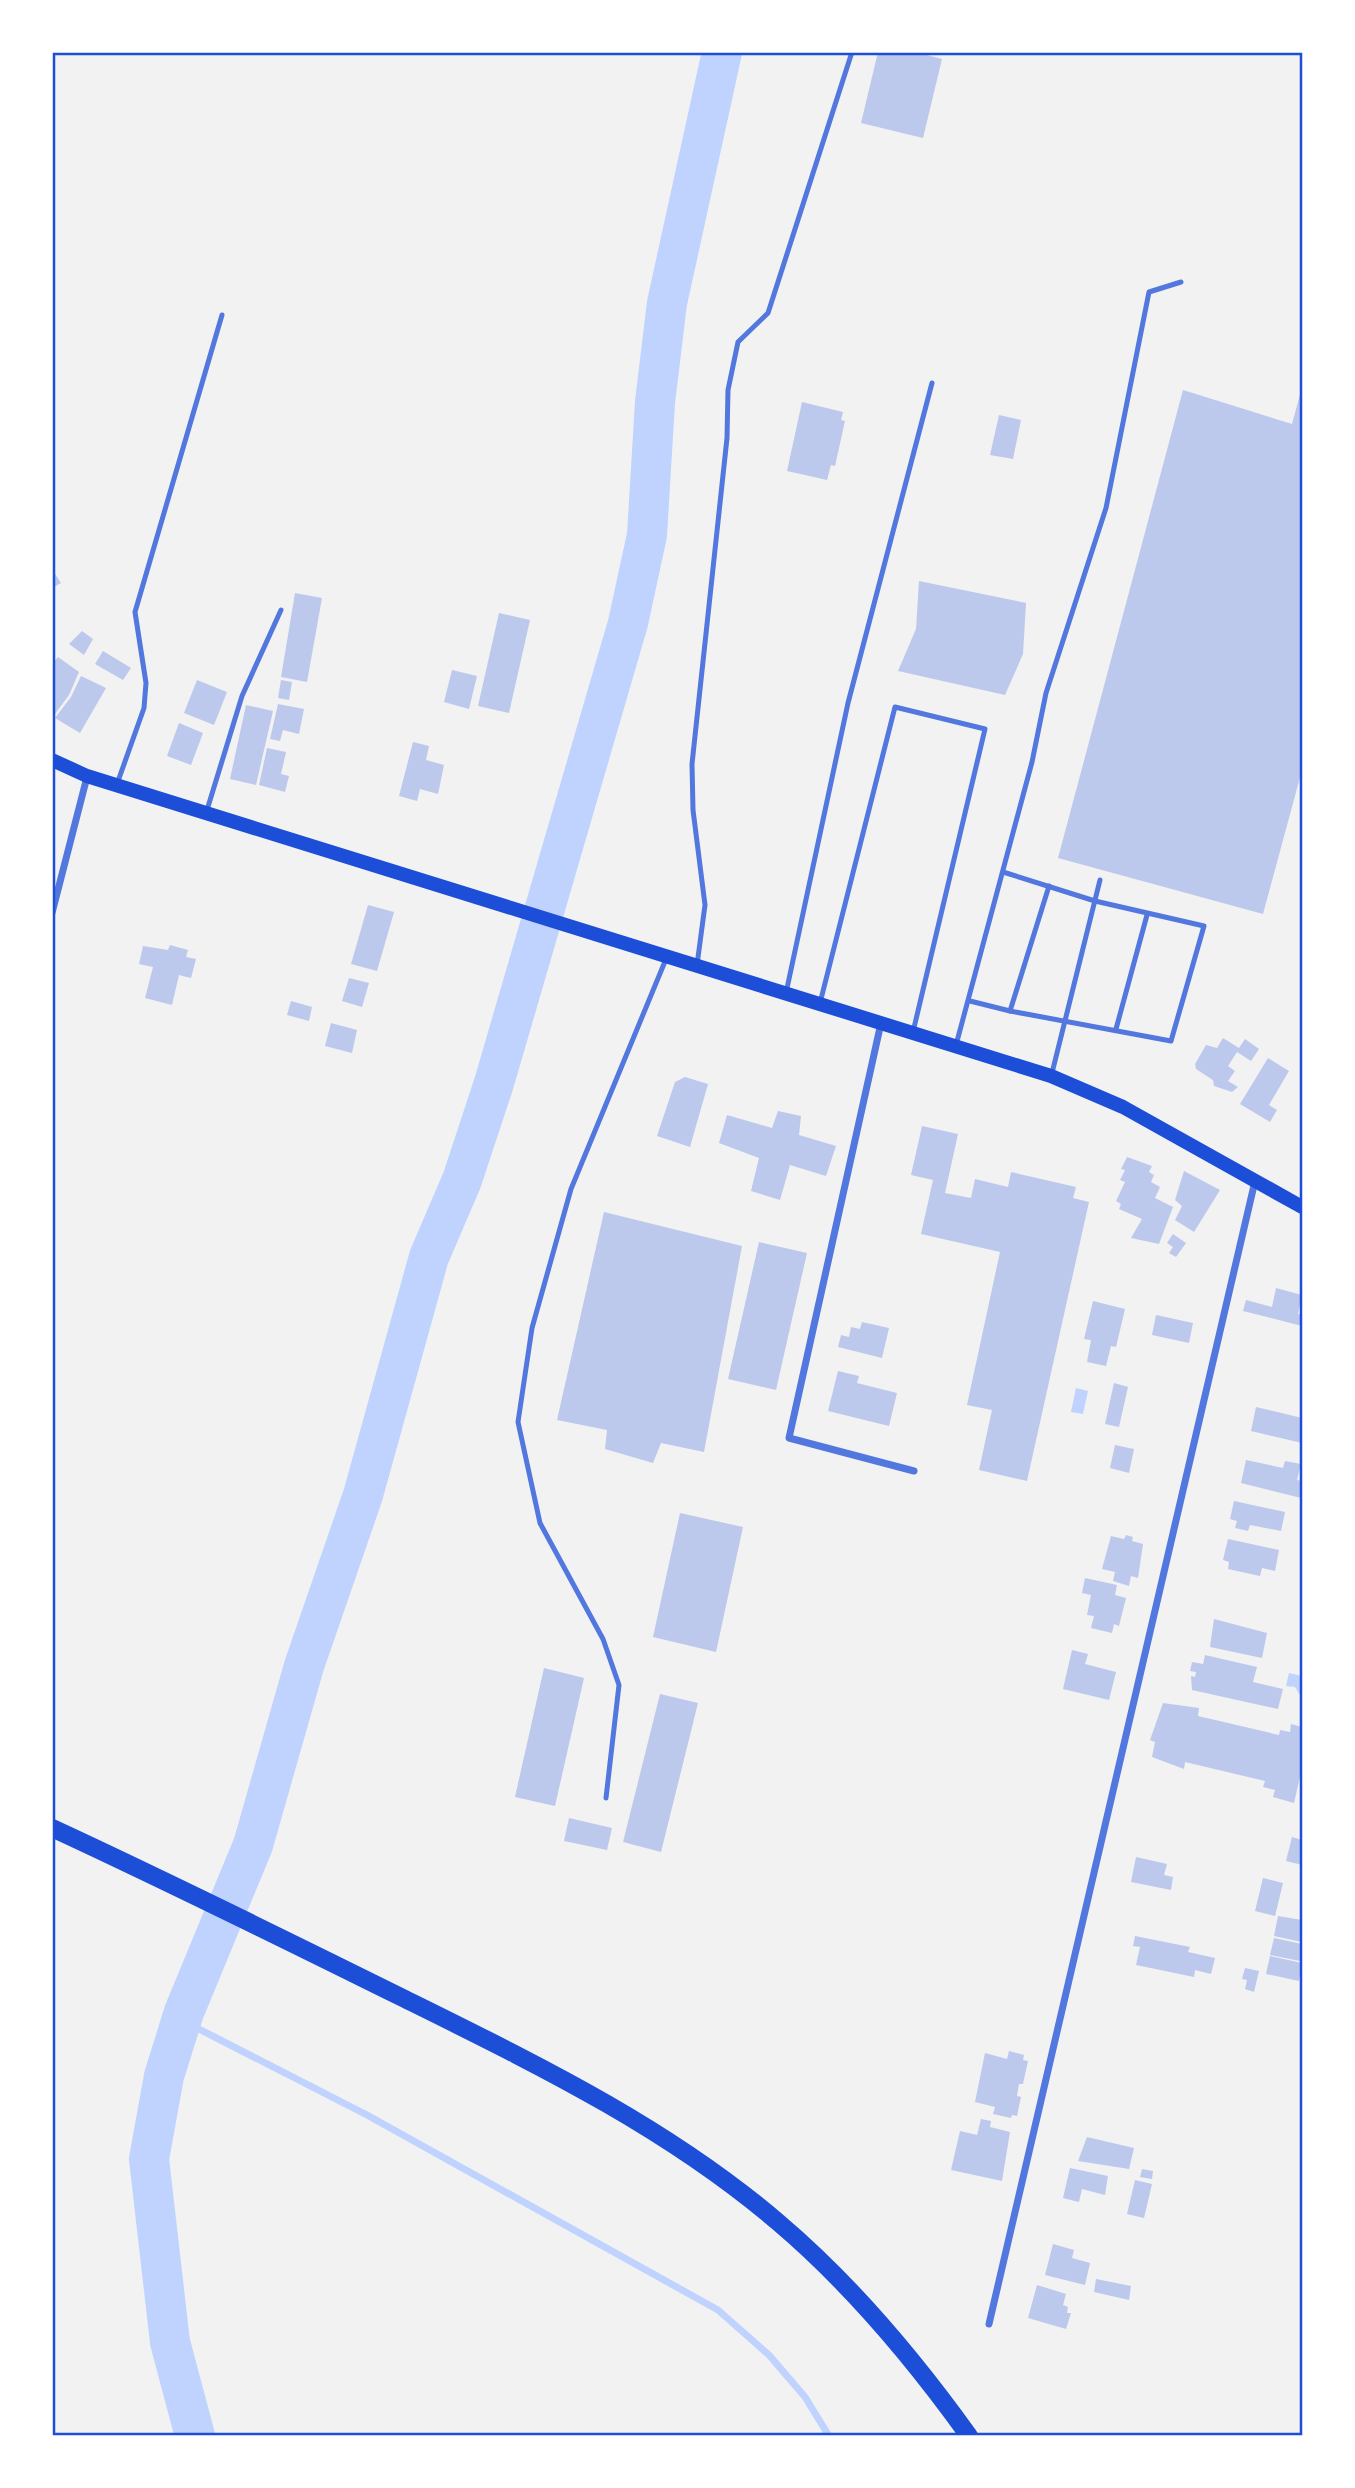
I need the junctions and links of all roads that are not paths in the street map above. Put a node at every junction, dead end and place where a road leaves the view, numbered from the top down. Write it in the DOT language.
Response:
graph roads {
  1 [pos="852,52"];
  2 [pos="1181,282"];
  3 [pos="222,315"];
  4 [pos="932,383"];
  5 [pos="281,610"];
  6 [pos="52,761"];
  7 [pos="88,776"];
  8 [pos="117,785"];
  9 [pos="206,813"];
  10 [pos="1003,872"];
  11 [pos="1100,880"];
  12 [pos="1049,886"];
  13 [pos="1096,901"];
  14 [pos="52,913"];
  15 [pos="1147,915"];
  16 [pos="667,956"];
  17 [pos="697,965"];
  18 [pos="786,993"];
  19 [pos="970,1001"];
  20 [pos="820,1003"];
  21 [pos="1010,1011"];
  22 [pos="1065,1021"];
  23 [pos="881,1022"];
  24 [pos="1116,1029"];
  25 [pos="913,1032"];
  26 [pos="956,1045"];
  27 [pos="1051,1076"];
  28 [pos="1255,1180"];
  29 [pos="1303,1207"];
  30 [pos="914,1471"];
  31 [pos="606,1798"];
  32 [pos="52,1828"];
  33 [pos="989,2324"];
  34 [pos="968,2435"];
  1 -- 17 [label="lane"];
  2 -- 10 [label="lane"];
  3 -- 8 [label="lane"];
  4 -- 18 [label="lane"];
  5 -- 9 [label="lane"];
  6 -- 7 [label="main road"];
  7 -- 8 [label="main road"];
  7 -- 14 [label="street"];
  8 -- 9 [label="main road"];
  9 -- 16 [label="main road"];
  10 -- 12 [label="lane"];
  10 -- 19 [label="lane"];
  11 -- 13 [label="lane"];
  12 -- 13 [label="lane"];
  12 -- 21 [label="lane"];
  13 -- 15 [label="lane"];
  13 -- 22 [label="lane"];
  15 -- 24 [label="lane"];
  15 -- 24 [label="lane"];
  16 -- 17 [label="main road"];
  16 -- 31 [label="lane"];
  17 -- 18 [label="main road"];
  18 -- 20 [label="main road"];
  19 -- 21 [label="lane"];
  19 -- 26 [label="lane"];
  20 -- 23 [label="main road"];
  20 -- 25 [label="lane"];
  21 -- 22 [label="lane"];
  22 -- 24 [label="lane"];
  22 -- 27 [label="lane"];
  23 -- 25 [label="main road"];
  23 -- 30 [label="street"];
  25 -- 26 [label="main road"];
  26 -- 27 [label="main road"];
  27 -- 28 [label="main road"];
  28 -- 29 [label="main road"];
  28 -- 33 [label="street"];
  32 -- 34 [label="highway"];
}
